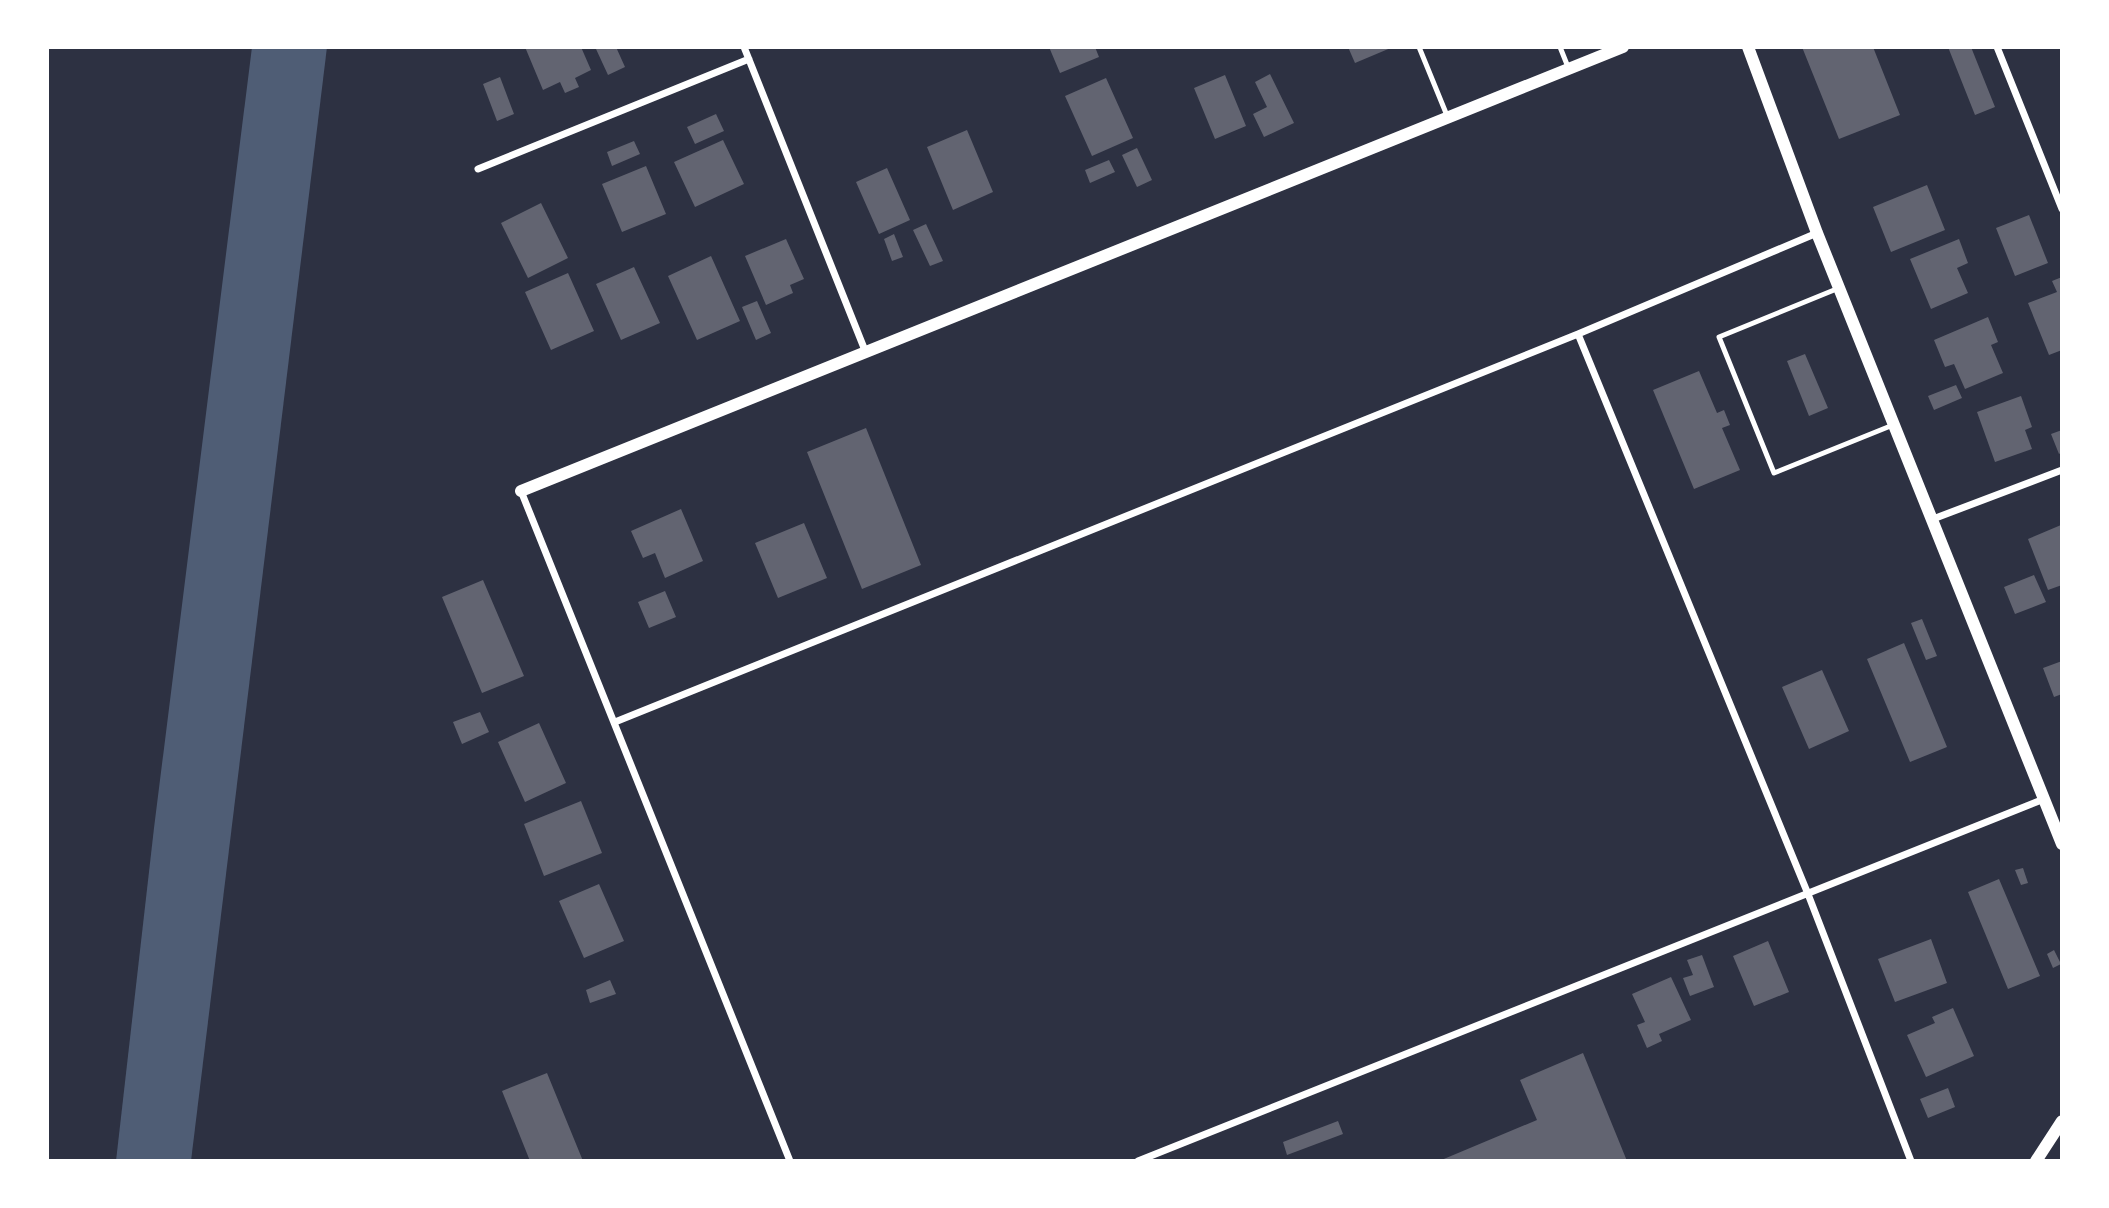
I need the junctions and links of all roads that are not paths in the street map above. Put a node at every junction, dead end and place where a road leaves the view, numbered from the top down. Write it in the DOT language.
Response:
graph roads {
  1 [pos="744,47"];
  2 [pos="1419,47"];
  3 [pos="1560,47"];
  4 [pos="1623,47"];
  5 [pos="1748,47"];
  6 [pos="1997,47"];
  7 [pos="748,59"];
  8 [pos="1569,69"];
  9 [pos="1448,118"];
  10 [pos="478,169"];
  11 [pos="2062,209"];
  12 [pos="1817,233"];
  13 [pos="1839,288"];
  14 [pos="1578,334"];
  15 [pos="866,353"];
  16 [pos="1895,424"];
  17 [pos="2062,470"];
  18 [pos="521,491"];
  19 [pos="1933,519"];
  20 [pos="615,722"];
  21 [pos="2044,799"];
  22 [pos="2062,844"];
  23 [pos="1808,894"];
  24 [pos="2062,1121"];
  25 [pos="790,1161"];
  26 [pos="1138,1161"];
  27 [pos="1911,1161"];
  28 [pos="2036,1161"];
  1 -- 7 [label="street"];
  2 -- 9 [label="lane"];
  3 -- 8 [label="lane"];
  4 -- 8 [label="street"];
  5 -- 12 [label="street"];
  6 -- 11 [label="street"];
  7 -- 10 [label="street"];
  7 -- 15 [label="street"];
  8 -- 9 [label="street"];
  9 -- 15 [label="street"];
  12 -- 13 [label="street"];
  12 -- 14 [label="street"];
  13 -- 16 [label="street"];
  13 -- 16 [label="lane"];
  14 -- 20 [label="street"];
  14 -- 23 [label="street"];
  15 -- 18 [label="street"];
  16 -- 19 [label="street"];
  17 -- 19 [label="street"];
  18 -- 20 [label="street"];
  19 -- 21 [label="street"];
  20 -- 25 [label="street"];
  21 -- 22 [label="street"];
  21 -- 23 [label="street"];
  23 -- 26 [label="street"];
  23 -- 27 [label="street"];
  24 -- 28 [label="street"];
}
